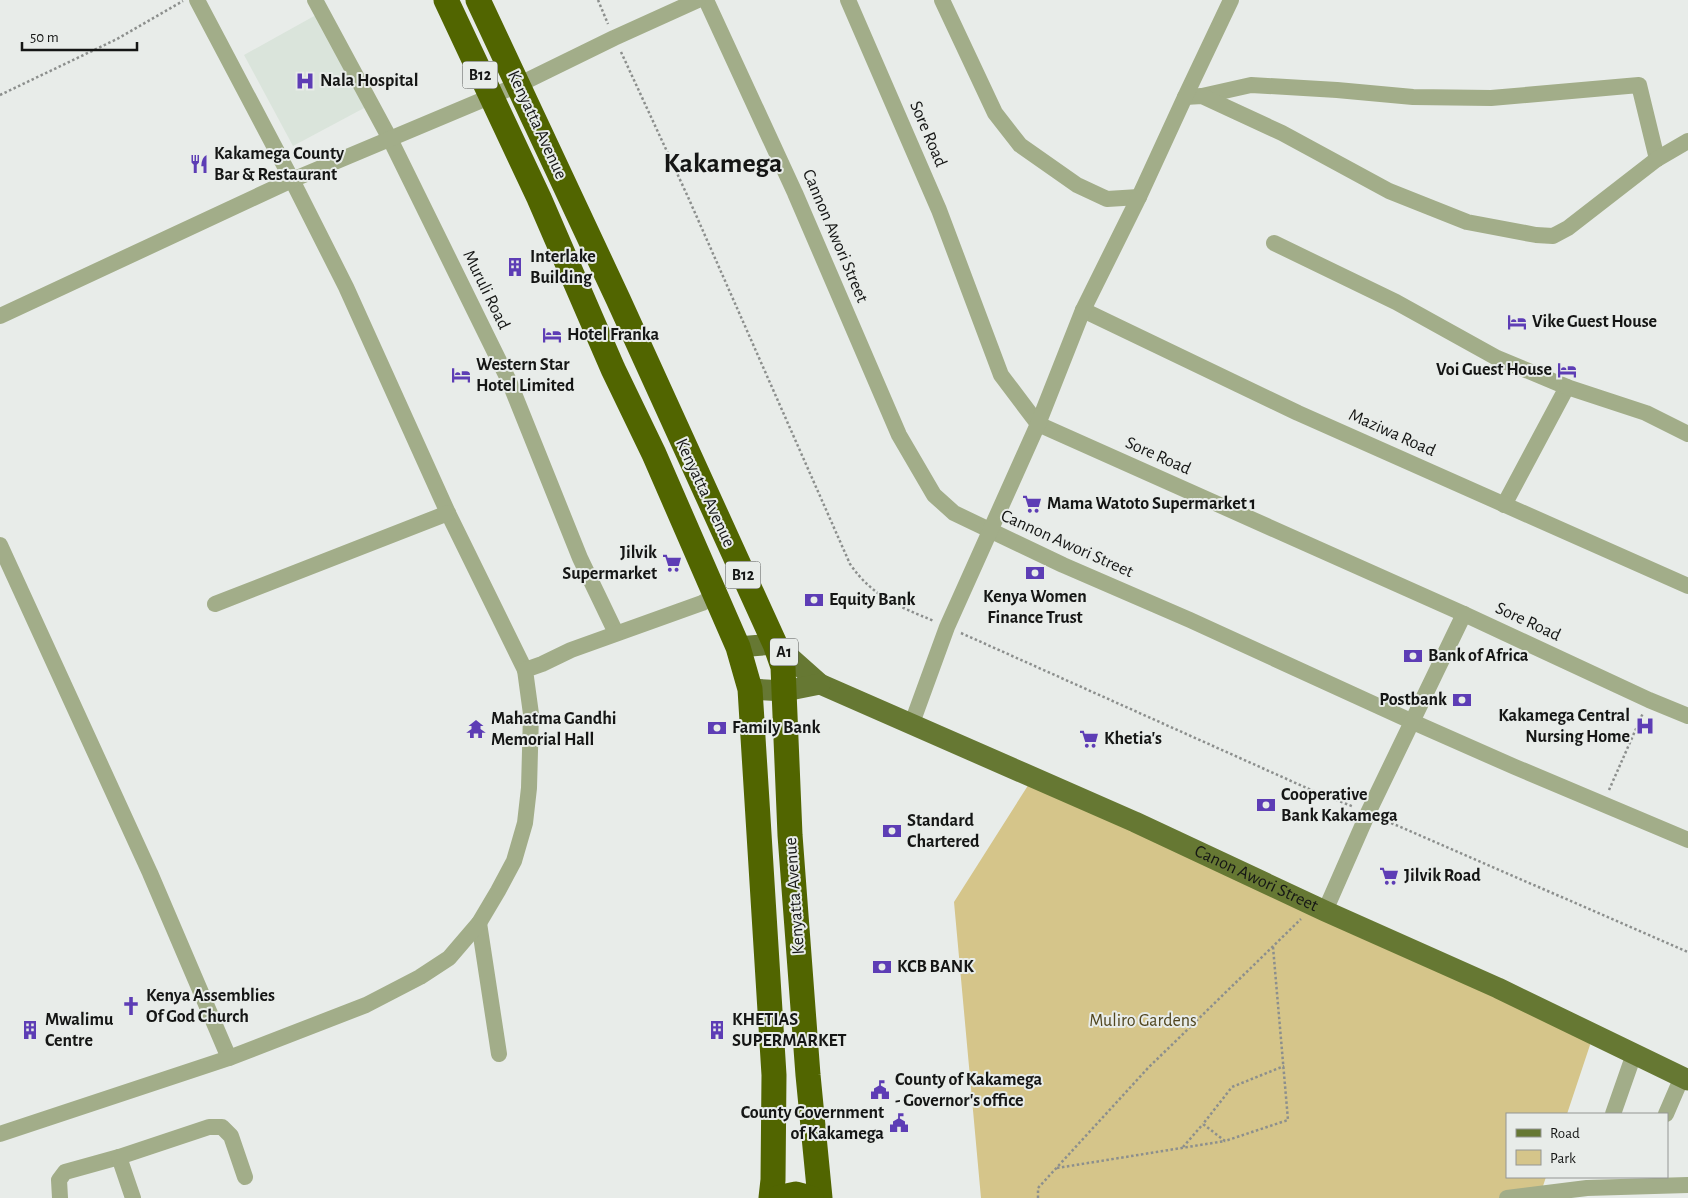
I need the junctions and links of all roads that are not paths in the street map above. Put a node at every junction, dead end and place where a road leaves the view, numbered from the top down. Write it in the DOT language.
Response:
graph roads {
  1 [pos="197,0"];
  2 [pos="315,0"];
  3 [pos="446,0"];
  4 [pos="478,0"];
  5 [pos="698,0"];
  6 [pos="706,0"];
  7 [pos="848,0"];
  8 [pos="942,0"];
  9 [pos="1231,0"];
  10 [pos="518,85"];
  11 [pos="1202,96"];
  12 [pos="490,97"];
  13 [pos="1184,97"];
  14 [pos="390,139"];
  15 [pos="1688,141"];
  16 [pos="1657,159"];
  17 [pos="292,180"];
  18 [pos="1139,196"];
  19 [pos="1274,243"];
  20 [pos="618,299"];
  21 [pos="1084,310"];
  22 [pos="588,312"];
  23 [pos="0,316"];
  24 [pos="1567,386"];
  25 [pos="1038,424"];
  26 [pos="1688,434"];
  27 [pos="682,442"];
  28 [pos="654,454"];
  29 [pos="1504,505"];
  30 [pos="448,513"];
  31 [pos="989,531"];
  32 [pos="0,545"];
  33 [pos="1688,586"];
  34 [pos="716,596"];
  35 [pos="215,604"];
  36 [pos="1464,614"];
  37 [pos="616,633"];
  38 [pos="775,644"];
  39 [pos="738,647"];
  40 [pos="524,670"];
  41 [pos="820,684"];
  42 [pos="750,689"];
  43 [pos="785,691"];
  44 [pos="1688,716"];
  45 [pos="1413,722"];
  46 [pos="912,723"];
  47 [pos="1688,840"];
  48 [pos="1320,908"];
  49 [pos="479,923"];
  50 [pos="499,1054"];
  51 [pos="1634,1054"];
  52 [pos="229,1058"];
  53 [pos="808,1074"];
  54 [pos="774,1075"];
  55 [pos="1685,1079"];
  56 [pos="1613,1113"];
  57 [pos="1667,1113"];
  58 [pos="0,1134"];
  59 [pos="119,1157"];
  60 [pos="245,1177"];
  61 [pos="1589,1182"];
  62 [pos="1634,1182"];
  63 [pos="1688,1185"];
  64 [pos="60,1198"];
  65 [pos="133,1198"];
  66 [pos="771,1198"];
  67 [pos="777,1198"];
  68 [pos="811,1198"];
  69 [pos="820,1198"];
  70 [pos="1507,1198"];
  1 -- 17 [label="street"];
  2 -- 14 [label="street, Muruli Road"];
  3 -- 12 [label="highway, Kenyatta Avenue / B12"];
  4 -- 10 [label="highway, Kenyatta Avenue / B12"];
  5 -- 10 [label="street"];
  6 -- 31 [label="street, Cannon Awori Street"];
  7 -- 25 [label="street, Sore Road"];
  8 -- 18 [label="street"];
  9 -- 13 [label="street"];
  10 -- 12 [label="street"];
  10 -- 20 [label="highway, Kenyatta Avenue / B12"];
  11 -- 13 [label="street"];
  11 -- 16 [label="street"];
  11 -- 16 [label="street"];
  12 -- 14 [label="street"];
  12 -- 22 [label="highway, Kenyatta Avenue / B12"];
  13 -- 18 [label="street"];
  14 -- 17 [label="street"];
  14 -- 37 [label="street, Muruli Road"];
  15 -- 16 [label="street"];
  17 -- 23 [label="street"];
  17 -- 30 [label="street"];
  18 -- 21 [label="street"];
  19 -- 24 [label="street"];
  20 -- 22 [label="highway"];
  20 -- 27 [label="highway, Kenyatta Avenue / B12"];
  21 -- 25 [label="street"];
  21 -- 29 [label="street, Maziwa Road"];
  22 -- 28 [label="highway, Kenyatta Avenue / B12"];
  24 -- 26 [label="street"];
  24 -- 29 [label="street"];
  25 -- 31 [label="street"];
  25 -- 36 [label="street, Sore Road"];
  27 -- 28 [label="highway"];
  27 -- 38 [label="highway, Kenyatta Avenue / B12"];
  28 -- 34 [label="highway, Kenyatta Avenue / B12"];
  29 -- 33 [label="street, Maziwa Road"];
  30 -- 35 [label="street"];
  30 -- 40 [label="street"];
  31 -- 45 [label="street, Cannon Awori Street"];
  31 -- 46 [label="street"];
  32 -- 52 [label="street"];
  34 -- 37 [label="street"];
  34 -- 39 [label="highway, Kenyatta Avenue / B12"];
  36 -- 44 [label="street, Sore Road"];
  36 -- 45 [label="street"];
  37 -- 40 [label="street"];
  38 -- 39 [label="main road, A1"];
  38 -- 41 [label="main road, Canon Awori Street / A1"];
  38 -- 43 [label="highway, Kenyatta Avenue / B12"];
  39 -- 42 [label="highway, Kenyatta Avenue / B12"];
  40 -- 49 [label="street"];
  41 -- 43 [label="main road, A1"];
  41 -- 46 [label="main road, Canon Awori Street"];
  42 -- 43 [label="main road, A1"];
  42 -- 54 [label="highway, Kenyatta Avenue / B12"];
  43 -- 53 [label="highway, Kenyatta Avenue / B12"];
  45 -- 47 [label="street, Cannon Awori Street"];
  45 -- 48 [label="street"];
  46 -- 48 [label="main road, Canon Awori Street"];
  48 -- 51 [label="main road, Canon Awori Street"];
  49 -- 50 [label="street"];
  49 -- 52 [label="street"];
  51 -- 55 [label="main road, Canon Awori Street"];
  51 -- 56 [label="street"];
  52 -- 58 [label="street"];
  53 -- 54 [label="highway"];
  53 -- 69 [label="highway, Kenyatta Avenue / B12"];
  54 -- 66 [label="highway, Kenyatta Avenue / B12"];
  55 -- 57 [label="street"];
  59 -- 60 [label="street"];
  59 -- 64 [label="street"];
  59 -- 65 [label="street"];
  61 -- 62 [label="street"];
  61 -- 70 [label="street"];
  62 -- 63 [label="street"];
  67 -- 68 [label="highway"];
}
